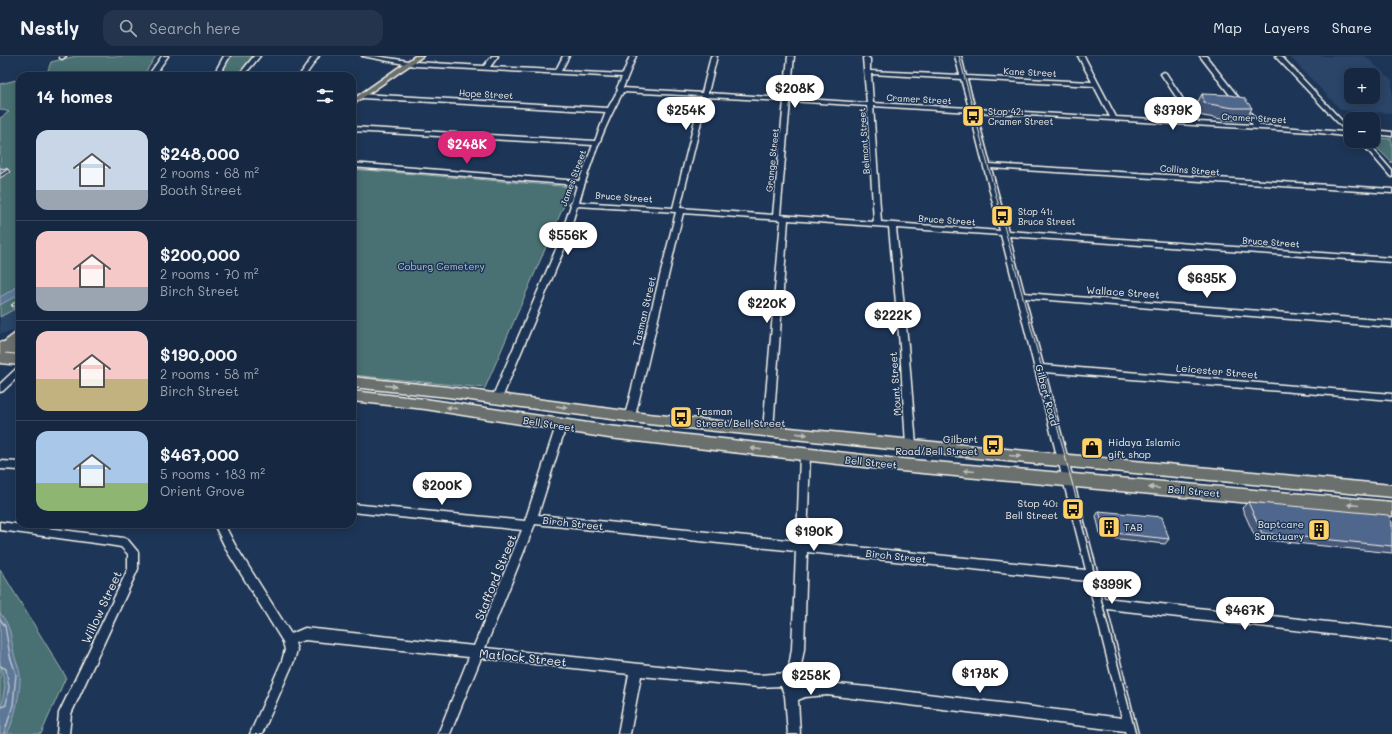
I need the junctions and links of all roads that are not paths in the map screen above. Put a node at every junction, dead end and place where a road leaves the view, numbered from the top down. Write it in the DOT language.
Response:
graph roads {
  1 [pos="165,56"];
  2 [pos="227,56"];
  3 [pos="257,56"];
  4 [pos="316,56"];
  5 [pos="365,56"];
  6 [pos="420,56"];
  7 [pos="495,56"];
  8 [pos="566,56"];
  9 [pos="633,56"];
  10 [pos="714,56"];
  11 [pos="791,56"];
  12 [pos="958,56"];
  13 [pos="1081,56"];
  14 [pos="1203,56"];
  15 [pos="1278,56"];
  16 [pos="1284,56"];
  17 [pos="866,58"];
  18 [pos="410,63"];
  19 [pos="486,68"];
  20 [pos="155,72"];
  21 [pos="218,72"];
  22 [pos="244,72"];
  23 [pos="305,72"];
  24 [pos="558,72"];
  25 [pos="868,72"];
  26 [pos="1164,74"];
  27 [pos="625,76"];
  28 [pos="964,77"];
  29 [pos="1301,78"];
  30 [pos="1095,84"];
  31 [pos="621,90"];
  32 [pos="362,96"];
  33 [pos="704,96"];
  34 [pos="356,100"];
  35 [pos="787,100"];
  36 [pos="870,105"];
  37 [pos="610,110"];
  38 [pos="972,111"];
  39 [pos="1114,119"];
  40 [pos="1197,124"];
  41 [pos="1344,125"];
  42 [pos="1258,127"];
  43 [pos="356,129"];
  44 [pos="1344,131"];
  45 [pos="1380,134"];
  46 [pos="1392,134"];
  47 [pos="597,143"];
  48 [pos="1367,148"];
  49 [pos="356,165"];
  50 [pos="987,166"];
  51 [pos="1392,175"];
  52 [pos="581,183"];
  53 [pos="1392,191"];
  54 [pos="573,204"];
  55 [pos="678,210"];
  56 [pos="780,218"];
  57 [pos="878,224"];
  58 [pos="892,226"];
  59 [pos="1004,233"];
  60 [pos="1392,260"];
  61 [pos="1021,295"];
  62 [pos="1392,324"];
  63 [pos="16,338"];
  64 [pos="1,348"];
  65 [pos="16,349"];
  66 [pos="16,357"];
  67 [pos="1040,368"];
  68 [pos="16,374"];
  69 [pos="356,382"];
  70 [pos="0,389"];
  71 [pos="356,396"];
  72 [pos="1392,397"];
  73 [pos="498,398"];
  74 [pos="532,402"];
  75 [pos="630,416"];
  76 [pos="531,421"];
  77 [pos="561,426"];
  78 [pos="768,430"];
  79 [pos="911,445"];
  80 [pos="805,454"];
  81 [pos="1064,460"];
  82 [pos="0,465"];
  83 [pos="16,466"];
  84 [pos="1069,481"];
  85 [pos="1392,491"];
  86 [pos="356,508"];
  87 [pos="1392,509"];
  88 [pos="531,522"];
  89 [pos="0,526"];
  90 [pos="221,528"];
  91 [pos="803,546"];
  92 [pos="1092,576"];
  93 [pos="1099,603"];
  94 [pos="1392,635"];
  95 [pos="288,640"];
  96 [pos="477,652"];
  97 [pos="636,670"];
  98 [pos="797,685"];
  99 [pos="1131,729"];
  100 [pos="63,734"];
  101 [pos="256,734"];
  102 [pos="444,734"];
  103 [pos="624,734"];
  104 [pos="794,734"];
  1 -- 20 [label="street"];
  2 -- 21 [label="street"];
  3 -- 22 [label="street"];
  4 -- 23 [label="street"];
  5 -- 18 [label="street"];
  6 -- 18 [label="main road"];
  7 -- 19 [label="street"];
  8 -- 24 [label="street"];
  9 -- 27 [label="street, James Street"];
  10 -- 33 [label="street, Tasman Street"];
  11 -- 35 [label="street, Grange Street"];
  12 -- 28 [label="street, Gilbert Road"];
  13 -- 30 [label="street"];
  14 -- 42 [label="street"];
  15 -- 29 [label="street"];
  16 -- 29 [label="street"];
  17 -- 25 [label="street, Belmont Street"];
  18 -- 19 [label="street"];
  18 -- 32 [label="main road"];
  19 -- 24 [label="street"];
  24 -- 27 [label="street"];
  25 -- 28 [label="street, Kane Street"];
  25 -- 36 [label="street, Belmont Street"];
  26 -- 40 [label="street"];
  27 -- 31 [label="street, James Street"];
  28 -- 30 [label="street, Kane Street"];
  28 -- 38 [label="street, Gilbert Road"];
  29 -- 41 [label="street"];
  30 -- 39 [label="street"];
  31 -- 33 [label="street, Cramer Street"];
  31 -- 37 [label="street, James Street"];
  32 -- 34 [label="main road"];
  32 -- 37 [label="street, Hope Street"];
  33 -- 35 [label="street, Cramer Street"];
  33 -- 55 [label="street, Tasman Street"];
  35 -- 36 [label="street, Cramer Street"];
  35 -- 56 [label="street, Grange Street"];
  36 -- 38 [label="street, Cramer Street"];
  36 -- 57 [label="street, Belmont Street"];
  37 -- 47 [label="street, James Street"];
  38 -- 39 [label="street, Cramer Street"];
  38 -- 50 [label="street, Gilbert Road"];
  39 -- 40 [label="street, Cramer Street"];
  40 -- 42 [label="street, Cramer Street"];
  42 -- 44 [label="street, Cramer Street"];
  43 -- 47 [label="street"];
  45 -- 46 [label="street"];
  47 -- 52 [label="street, James Street"];
  48 -- 51 [label="street"];
  49 -- 52 [label="street"];
  50 -- 53 [label="street, Collins Street"];
  50 -- 59 [label="street, Gilbert Road"];
  52 -- 54 [label="street, James Street"];
  54 -- 55 [label="street, Bruce Street"];
  54 -- 73 [label="street, James Street"];
  55 -- 56 [label="street, Bruce Street"];
  55 -- 75 [label="street, Tasman Street"];
  56 -- 57 [label="street, Bruce Street"];
  56 -- 78 [label="street, Grange Street"];
  57 -- 58 [label="street, Bruce Street"];
  58 -- 59 [label="street, Bruce Street"];
  58 -- 79 [label="street, Mount Street"];
  59 -- 60 [label="street, Bruce Street"];
  59 -- 61 [label="street, Gilbert Road"];
  61 -- 62 [label="street, Wallace Street"];
  61 -- 67 [label="street, Gilbert Road"];
  63 -- 64 [label="main road"];
  64 -- 65 [label="highway"];
  64 -- 66 [label="highway"];
  67 -- 72 [label="street, Leicester Street"];
  67 -- 81 [label="street, Gilbert Road"];
  68 -- 70 [label="street"];
  69 -- 73 [label="highway, Bell Street, one-way"];
  76 -- 71 [label="highway, Bell Street, one-way"];
  73 -- 74 [label="highway, Bell Street"];
  74 -- 75 [label="highway, Bell Street, one-way"];
  74 -- 76 [label="highway"];
  75 -- 78 [label="highway, Bell Street"];
  76 -- 77 [label="highway, Bell Street"];
  80 -- 77 [label="highway, Bell Street, one-way"];
  77 -- 88 [label="street, Stafford Street"];
  78 -- 79 [label="highway, Bell Street, one-way"];
  79 -- 81 [label="highway, Bell Street, one-way"];
  84 -- 80 [label="highway, Bell Street, one-way"];
  80 -- 91 [label="street"];
  81 -- 84 [label="street, Gilbert Road"];
  81 -- 85 [label="highway, Bell Street"];
  82 -- 83 [label="street"];
  87 -- 84 [label="highway, Bell Street, one-way"];
  84 -- 92 [label="street, Gilbert Road"];
  86 -- 88 [label="street, Birch Street"];
  88 -- 91 [label="street, Birch Street"];
  88 -- 96 [label="street, Stafford Street"];
  89 -- 100 [label="street, Willow Street"];
  90 -- 95 [label="street"];
  91 -- 92 [label="street, Birch Street"];
  91 -- 98 [label="street"];
  92 -- 93 [label="street, Gilbert Road"];
  93 -- 94 [label="street"];
  93 -- 99 [label="street, Gilbert Road"];
  95 -- 96 [label="street, Matlock Street"];
  95 -- 101 [label="street"];
  96 -- 97 [label="street, Matlock Street"];
  96 -- 102 [label="street, Stafford Street"];
  97 -- 98 [label="street, Matlock Street"];
  97 -- 103 [label="street"];
  98 -- 99 [label="street, Matlock Street"];
  98 -- 104 [label="street"];
}
